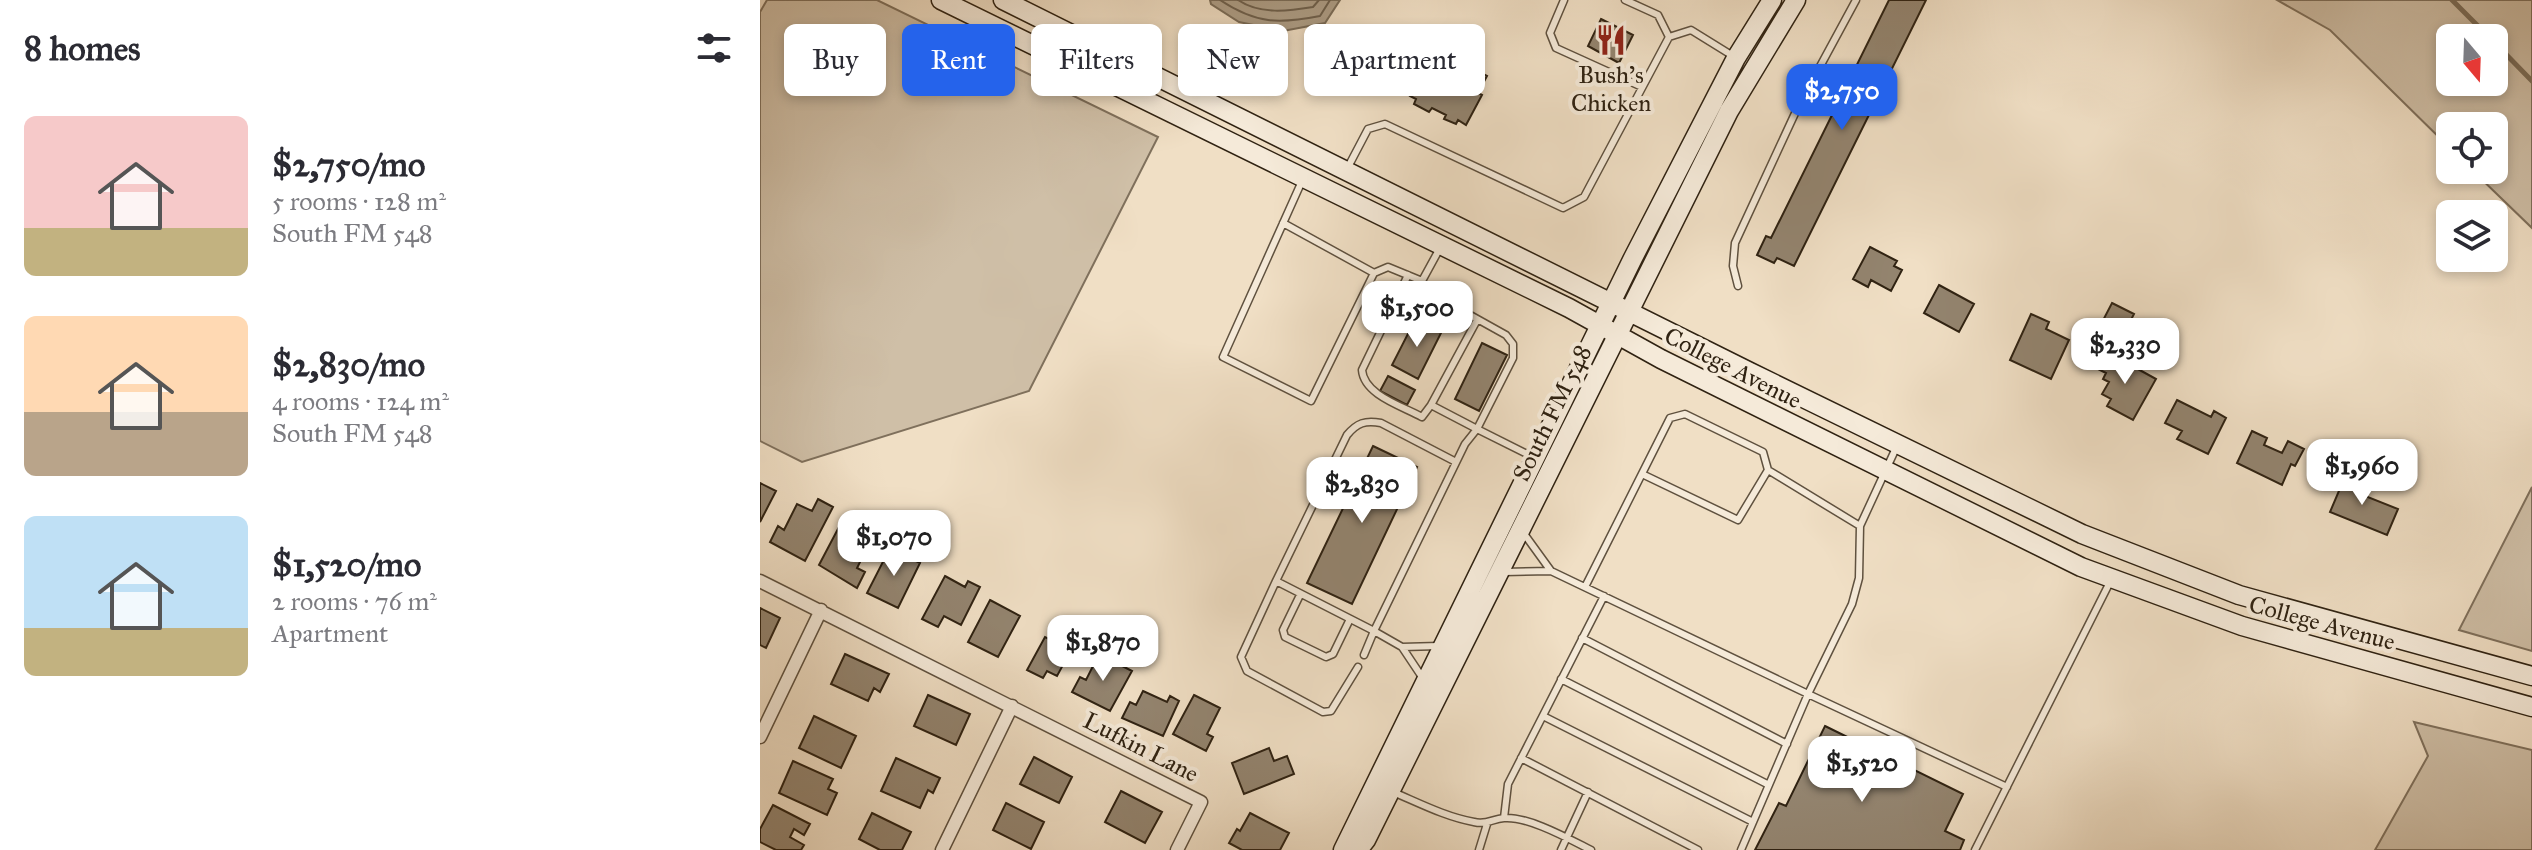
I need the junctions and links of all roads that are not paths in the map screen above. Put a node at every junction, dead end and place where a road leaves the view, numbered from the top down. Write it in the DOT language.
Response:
graph roads {
  1 [pos="1003,0"];
  2 [pos="1625,0"];
  3 [pos="1772,0"];
  4 [pos="1796,0"];
  5 [pos="1856,0"];
  6 [pos="947,1"];
  7 [pos="1563,1"];
  8 [pos="1669,37"];
  9 [pos="1736,58"];
  10 [pos="1642,87"];
  11 [pos="1346,170"];
  12 [pos="1304,178"];
  13 [pos="1283,223"];
  14 [pos="1442,245"];
  15 [pos="1374,273"];
  16 [pos="1408,275"];
  17 [pos="1422,281"];
  18 [pos="1738,286"];
  19 [pos="1610,303"];
  20 [pos="1629,313"];
  21 [pos="1477,320"];
  22 [pos="1600,325"];
  23 [pos="1618,335"];
  24 [pos="1431,405"];
  25 [pos="1477,429"];
  26 [pos="1898,445"];
  27 [pos="1535,458"];
  28 [pos="1456,462"];
  29 [pos="1552,468"];
  30 [pos="1768,470"];
  31 [pos="1886,471"];
  32 [pos="1642,474"];
  33 [pos="1860,526"];
  34 [pos="1521,530"];
  35 [pos="1551,571"];
  36 [pos="1500,572"];
  37 [pos="2111,579"];
  38 [pos="760,581"];
  39 [pos="1276,581"];
  40 [pos="1585,587"];
  41 [pos="1300,595"];
  42 [pos="1604,596"];
  43 [pos="821,610"];
  44 [pos="1350,619"];
  45 [pos="1374,631"];
  46 [pos="1582,638"];
  47 [pos="1441,646"];
  48 [pos="1402,647"];
  49 [pos="2451,654"];
  50 [pos="1364,655"];
  51 [pos="1358,667"];
  52 [pos="2524,673"];
  53 [pos="1561,679"];
  54 [pos="1425,681"];
  55 [pos="2443,682"];
  56 [pos="1808,694"];
  57 [pos="1012,706"];
  58 [pos="2532,707"];
  59 [pos="1543,716"];
  60 [pos="760,737"];
  61 [pos="1787,744"];
  62 [pos="1521,758"];
  63 [pos="1769,785"];
  64 [pos="1383,787"];
  65 [pos="2007,787"];
  66 [pos="1588,792"];
  67 [pos="1504,818"];
  68 [pos="1753,822"];
  69 [pos="1487,824"];
  70 [pos="1566,838"];
  71 [pos="942,850"];
  72 [pos="1177,850"];
  73 [pos="1343,850"];
  74 [pos="1358,850"];
  75 [pos="1480,850"];
  76 [pos="1561,850"];
  77 [pos="1591,850"];
  78 [pos="1698,850"];
  79 [pos="1741,850"];
  80 [pos="1975,850"];
  1 -- 11 [label="main road, College Avenue"];
  2 -- 8 [label="lane"];
  3 -- 9 [label="main road, South FM 548"];
  4 -- 20 [label="main road, South FM 548"];
  5 -- 18 [label="lane"];
  6 -- 12 [label="main road, College Avenue"];
  7 -- 10 [label="lane"];
  8 -- 9 [label="lane"];
  8 -- 10 [label="lane"];
  9 -- 19 [label="main road, South FM 548"];
  10 -- 11 [label="lane"];
  11 -- 19 [label="main road, College Avenue"];
  12 -- 13 [label="lane"];
  12 -- 14 [label="main road, College Avenue"];
  13 -- 15 [label="lane"];
  13 -- 15 [label="lane"];
  14 -- 17 [label="lane"];
  14 -- 22 [label="main road, College Avenue"];
  15 -- 16 [label="lane"];
  16 -- 17 [label="lane"];
  16 -- 24 [label="lane"];
  17 -- 21 [label="lane"];
  19 -- 20 [label="main road, College Avenue"];
  19 -- 22 [label="main road, South FM 548"];
  20 -- 23 [label="main road, South FM 548"];
  20 -- 26 [label="main road, College Avenue"];
  21 -- 24 [label="lane"];
  21 -- 25 [label="lane"];
  22 -- 23 [label="main road, College Avenue"];
  22 -- 27 [label="main road, South FM 548"];
  23 -- 29 [label="main road, South FM 548"];
  23 -- 31 [label="main road, College Avenue"];
  24 -- 25 [label="lane"];
  25 -- 27 [label="lane"];
  25 -- 28 [label="lane"];
  26 -- 31 [label="lane"];
  26 -- 49 [label="main road, College Avenue"];
  27 -- 29 [label="lane"];
  27 -- 47 [label="main road, South FM 548"];
  28 -- 39 [label="lane"];
  28 -- 45 [label="lane"];
  29 -- 34 [label="main road, South FM 548"];
  30 -- 32 [label="lane"];
  30 -- 32 [label="lane"];
  30 -- 33 [label="lane"];
  31 -- 33 [label="lane"];
  31 -- 37 [label="main road, College Avenue"];
  32 -- 40 [label="lane"];
  33 -- 56 [label="lane"];
  34 -- 35 [label="lane"];
  34 -- 36 [label="main road, South FM 548"];
  35 -- 36 [label="lane"];
  35 -- 40 [label="lane"];
  36 -- 64 [label="main road, South FM 548"];
  37 -- 55 [label="main road, College Avenue"];
  37 -- 65 [label="lane"];
  38 -- 43 [label="street, Lufkin Lane"];
  39 -- 41 [label="lane"];
  39 -- 51 [label="lane"];
  40 -- 42 [label="lane"];
  41 -- 44 [label="lane"];
  41 -- 44 [label="lane"];
  42 -- 46 [label="lane"];
  42 -- 56 [label="lane"];
  43 -- 57 [label="street, Lufkin Lane"];
  43 -- 60 [label="street"];
  44 -- 45 [label="lane"];
  45 -- 48 [label="lane"];
  45 -- 50 [label="lane"];
  46 -- 53 [label="lane"];
  46 -- 61 [label="lane"];
  47 -- 48 [label="lane"];
  47 -- 54 [label="main road, South FM 548"];
  48 -- 54 [label="lane"];
  49 -- 52 [label="main road, College Avenue"];
  49 -- 55 [label="main road"];
  53 -- 59 [label="lane"];
  53 -- 63 [label="lane"];
  54 -- 64 [label="main road, South FM 548"];
  55 -- 58 [label="main road, College Avenue"];
  56 -- 61 [label="lane"];
  56 -- 65 [label="lane"];
  57 -- 71 [label="street"];
  57 -- 72 [label="street, Lufkin Lane"];
  59 -- 62 [label="lane"];
  59 -- 68 [label="lane"];
  61 -- 63 [label="lane"];
  62 -- 66 [label="lane"];
  62 -- 67 [label="lane"];
  63 -- 68 [label="lane"];
  64 -- 69 [label="lane"];
  64 -- 73 [label="main road, South FM 548"];
  64 -- 74 [label="main road, South FM 548"];
  65 -- 80 [label="lane"];
  66 -- 70 [label="lane"];
  66 -- 78 [label="lane"];
  67 -- 69 [label="lane"];
  67 -- 70 [label="lane"];
  68 -- 79 [label="lane"];
  69 -- 75 [label="lane"];
  70 -- 76 [label="lane"];
  70 -- 77 [label="lane"];
}
